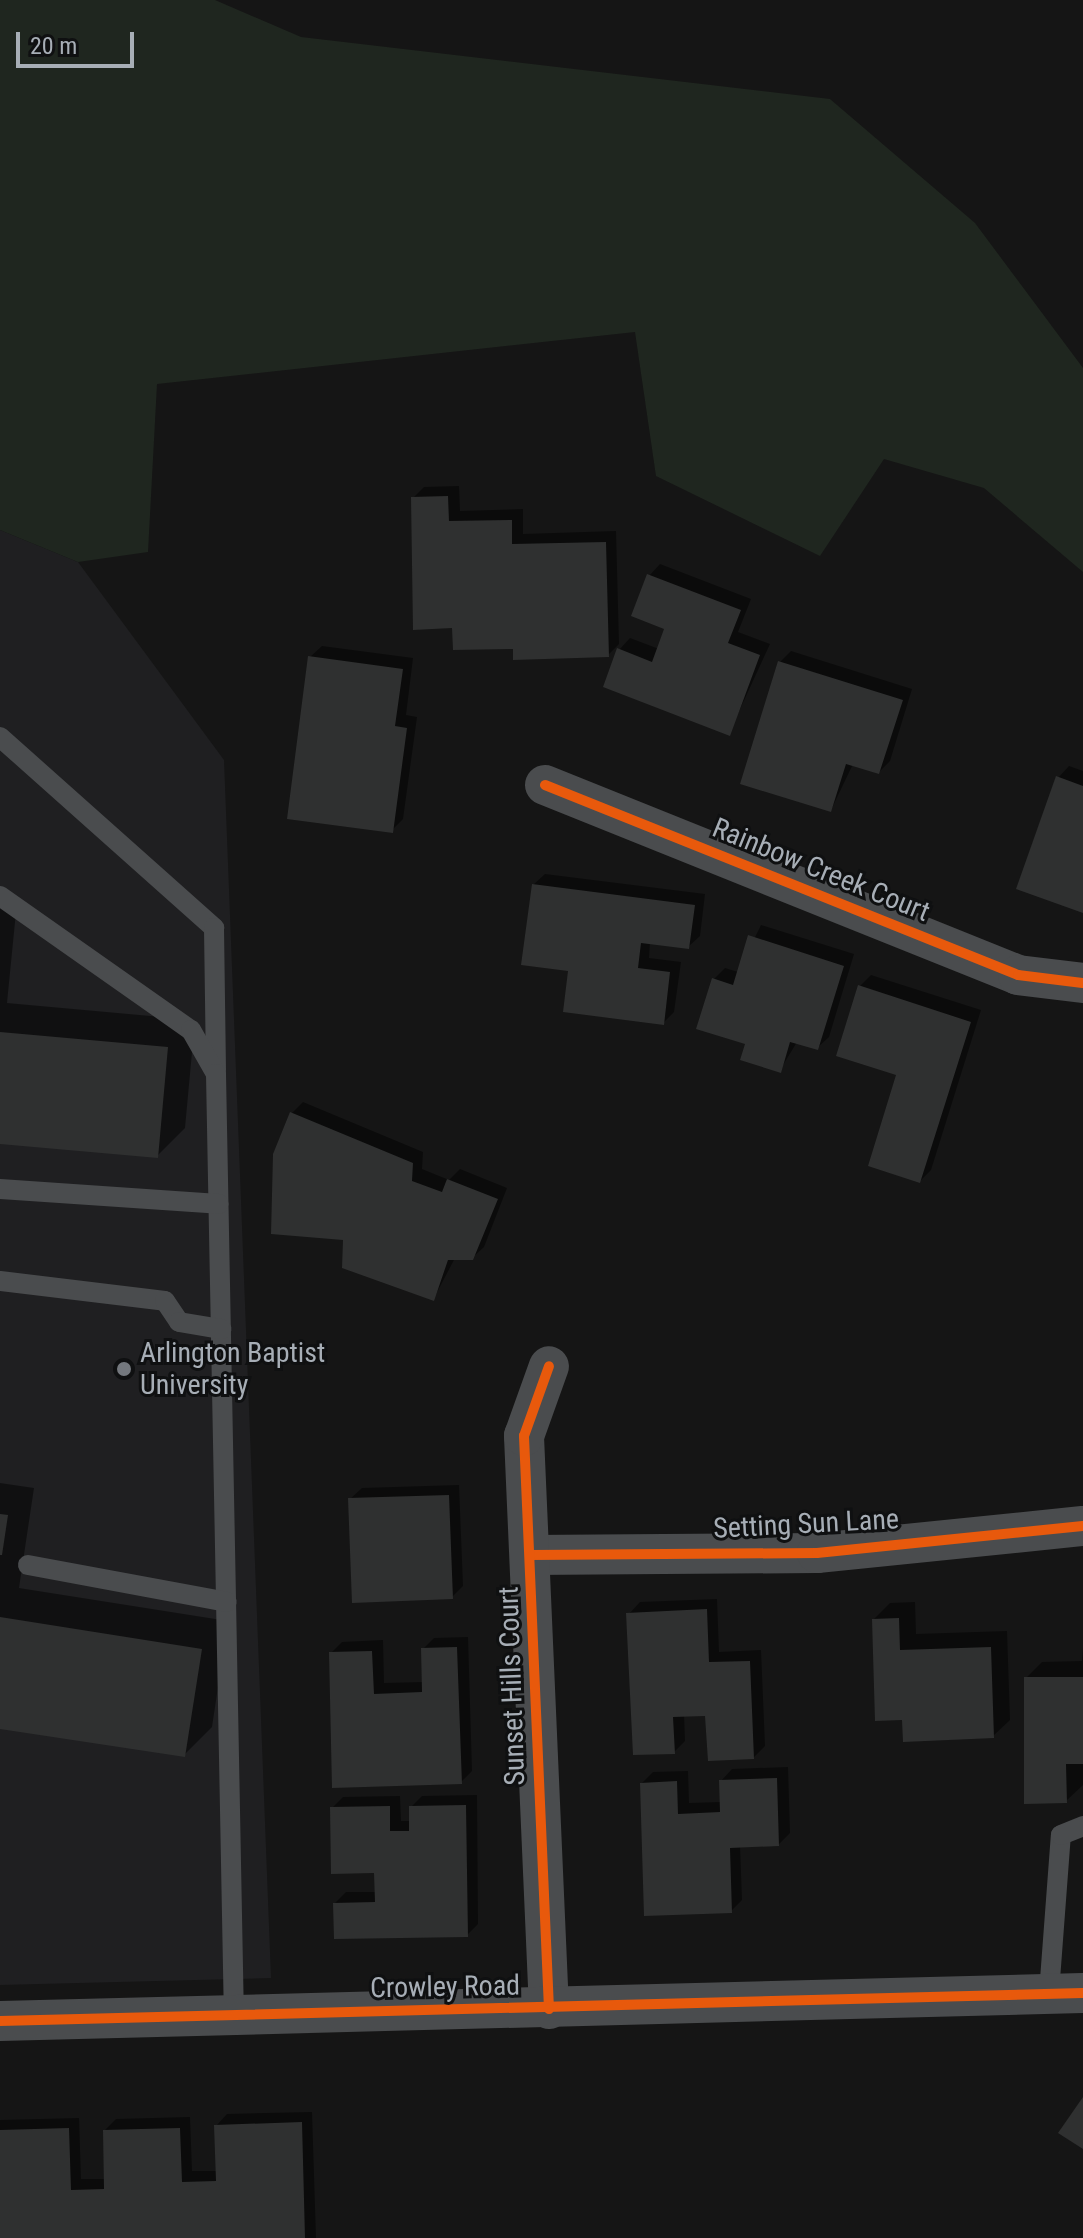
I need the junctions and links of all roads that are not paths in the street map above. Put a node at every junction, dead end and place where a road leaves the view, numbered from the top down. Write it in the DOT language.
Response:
graph roads {
  1 [pos="0,737"];
  2 [pos="545,785"];
  3 [pos="0,896"];
  4 [pos="1083,983"];
  5 [pos="216,1074"];
  6 [pos="0,1189"];
  7 [pos="218,1204"];
  8 [pos="0,1281"];
  9 [pos="221,1329"];
  10 [pos="549,1366"];
  11 [pos="1083,1526"];
  12 [pos="530,1555"];
  13 [pos="28,1565"];
  14 [pos="227,1602"];
  15 [pos="1083,1826"];
  16 [pos="1066,1993"];
  17 [pos="549,2009"];
  18 [pos="234,2016"];
  19 [pos="0,2021"];
  1 -- 5 [label="lane"];
  2 -- 4 [label="street, Rainbow Creek Court"];
  3 -- 5 [label="lane"];
  5 -- 7 [label="lane"];
  6 -- 7 [label="lane"];
  7 -- 9 [label="lane"];
  8 -- 9 [label="lane"];
  9 -- 14 [label="lane"];
  10 -- 12 [label="street, Sunset Hills Court"];
  11 -- 12 [label="street, Setting Sun Lane"];
  12 -- 17 [label="street, Sunset Hills Court"];
  13 -- 14 [label="lane"];
  14 -- 18 [label="lane"];
  15 -- 16 [label="lane"];
  16 -- 17 [label="street, Crowley Road"];
  17 -- 18 [label="street, Crowley Road"];
  18 -- 19 [label="street, Crowley Road"];
}
